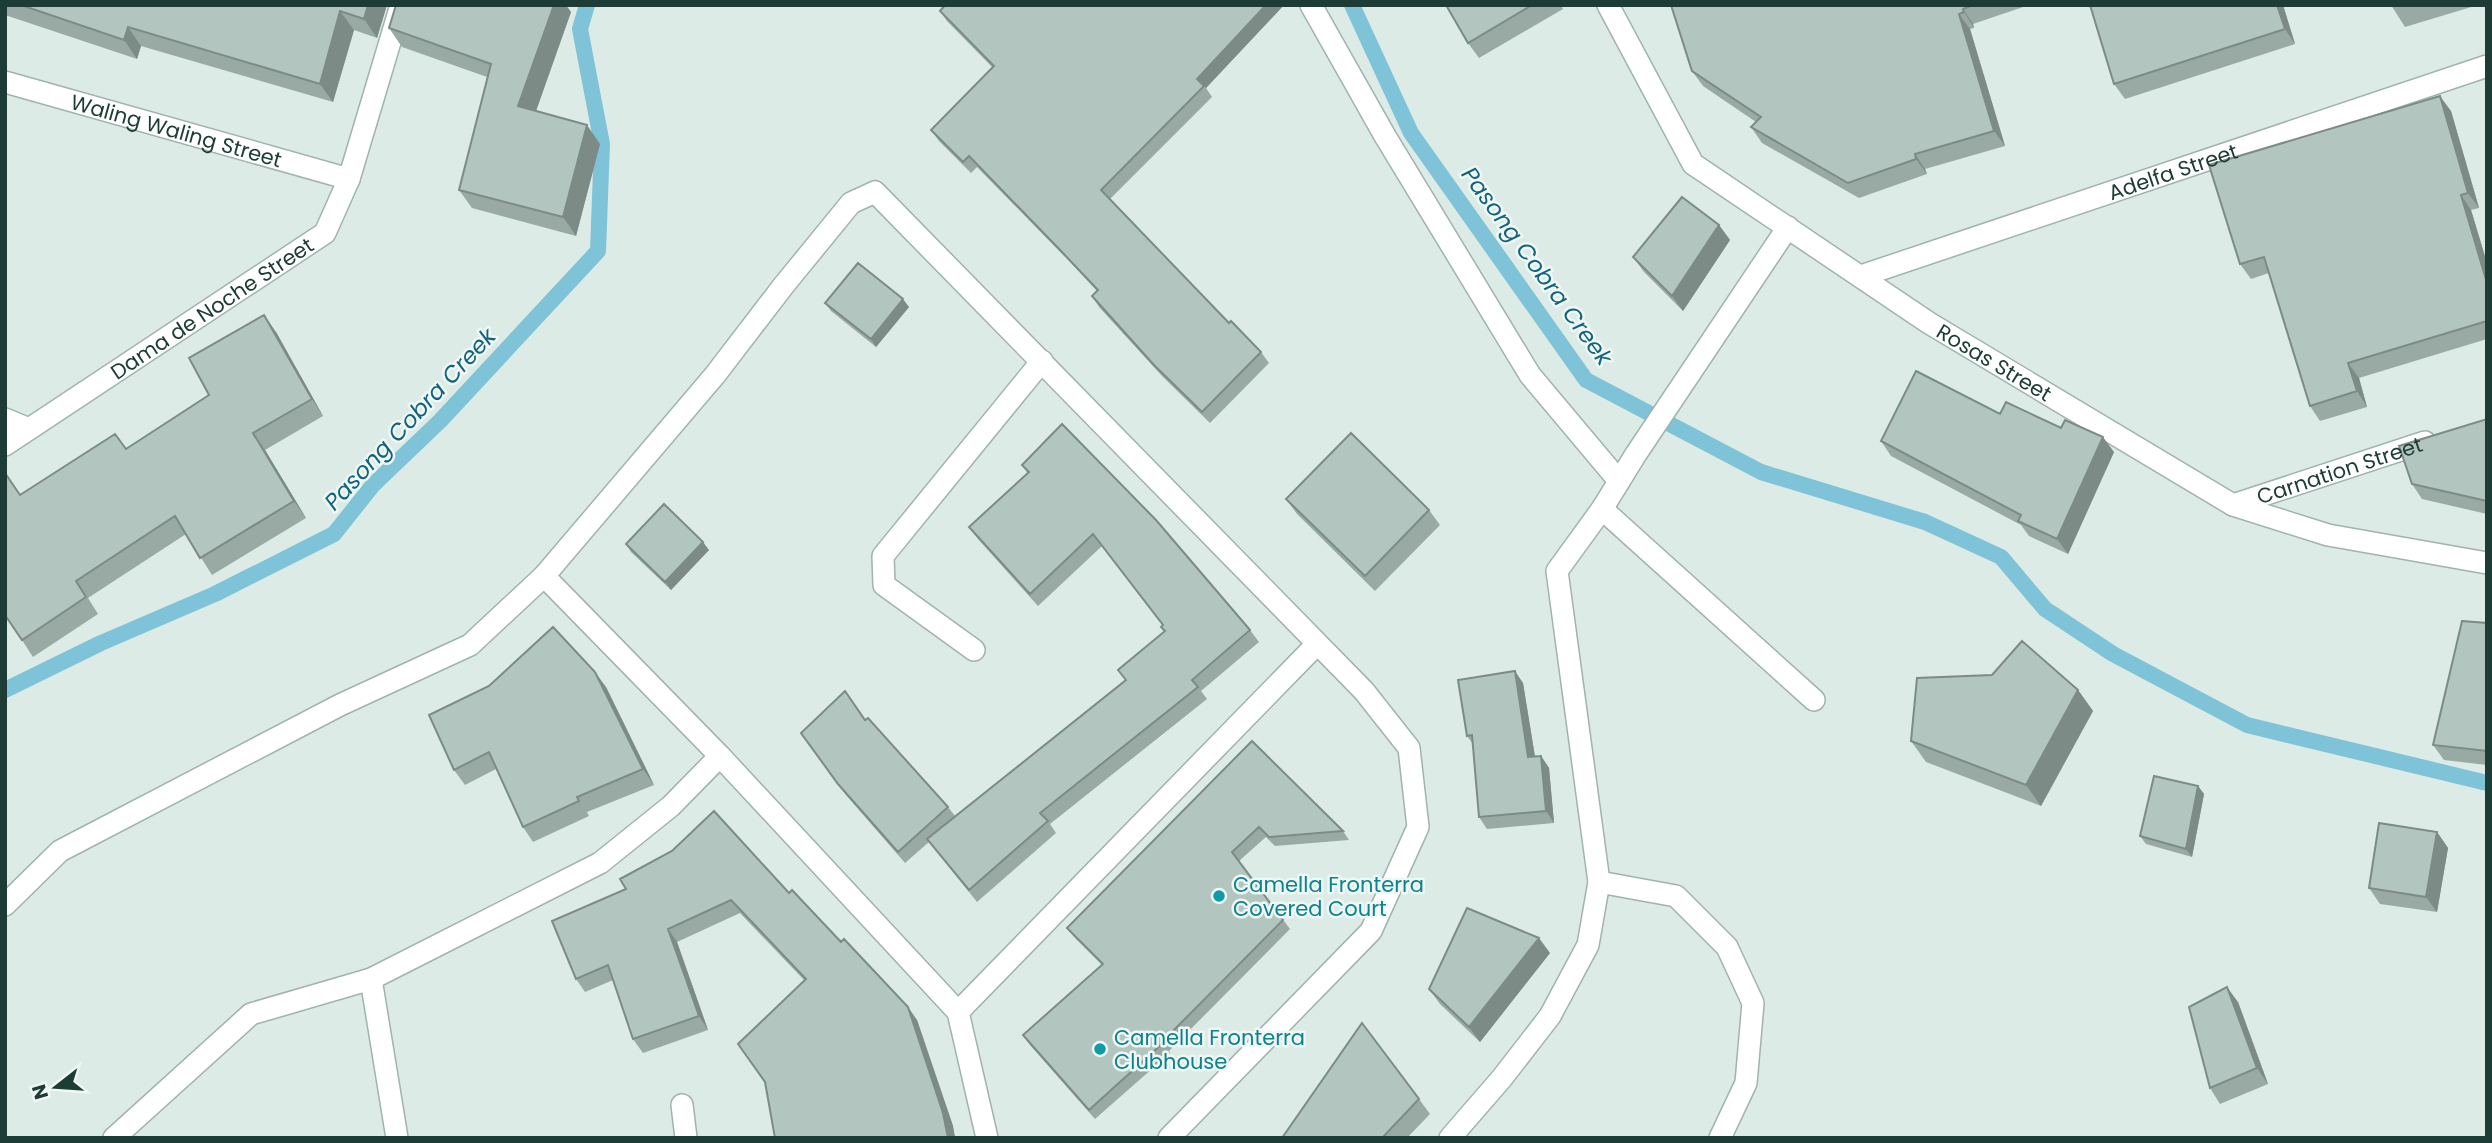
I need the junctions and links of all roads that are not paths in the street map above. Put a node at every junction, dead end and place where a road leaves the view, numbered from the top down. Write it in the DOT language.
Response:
graph roads {
  1 [pos="401,5"];
  2 [pos="1311,5"];
  3 [pos="1611,6"];
  4 [pos="2487,66"];
  5 [pos="5,82"];
  6 [pos="349,179"];
  7 [pos="1788,227"];
  8 [pos="1861,276"];
  9 [pos="1042,361"];
  10 [pos="5,419"];
  11 [pos="29,429"];
  12 [pos="2449,434"];
  13 [pos="5,445"];
  14 [pos="1619,481"];
  15 [pos="2233,505"];
  16 [pos="1602,509"];
  17 [pos="2487,563"];
  18 [pos="544,576"];
  19 [pos="1317,644"];
  20 [pos="974,650"];
  21 [pos="1814,700"];
  22 [pos="720,756"];
  23 [pos="1599,881"];
  24 [pos="5,905"];
  25 [pos="371,979"];
  26 [pos="958,1012"];
  27 [pos="682,1105"];
  28 [pos="114,1138"];
  29 [pos="397,1138"];
  30 [pos="686,1138"];
  31 [pos="987,1138"];
  32 [pos="1169,1138"];
  33 [pos="1450,1138"];
  34 [pos="1720,1138"];
  1 -- 6 [label="street, Dama de Noche Street"];
  2 -- 14 [label="street"];
  3 -- 7 [label="street, Rosas Street"];
  4 -- 8 [label="street, Adelfa Street"];
  5 -- 6 [label="street, Waling Waling Street"];
  6 -- 11 [label="street, Dama de Noche Street"];
  7 -- 8 [label="street, Rosas Street"];
  7 -- 14 [label="street"];
  8 -- 15 [label="street, Rosas Street"];
  9 -- 18 [label="street"];
  9 -- 19 [label="street"];
  9 -- 20 [label="street"];
  10 -- 11 [label="street"];
  11 -- 13 [label="street, Dama de Noche Street"];
  12 -- 15 [label="street, Carnation Street"];
  14 -- 16 [label="street"];
  15 -- 17 [label="street, Rosas Street"];
  16 -- 21 [label="street"];
  16 -- 23 [label="street"];
  18 -- 22 [label="street"];
  18 -- 24 [label="street"];
  19 -- 26 [label="street"];
  19 -- 32 [label="street"];
  22 -- 25 [label="street"];
  22 -- 26 [label="street"];
  23 -- 33 [label="street"];
  23 -- 34 [label="street"];
  25 -- 28 [label="street"];
  25 -- 29 [label="street"];
  26 -- 31 [label="street"];
  27 -- 30 [label="street"];
}
